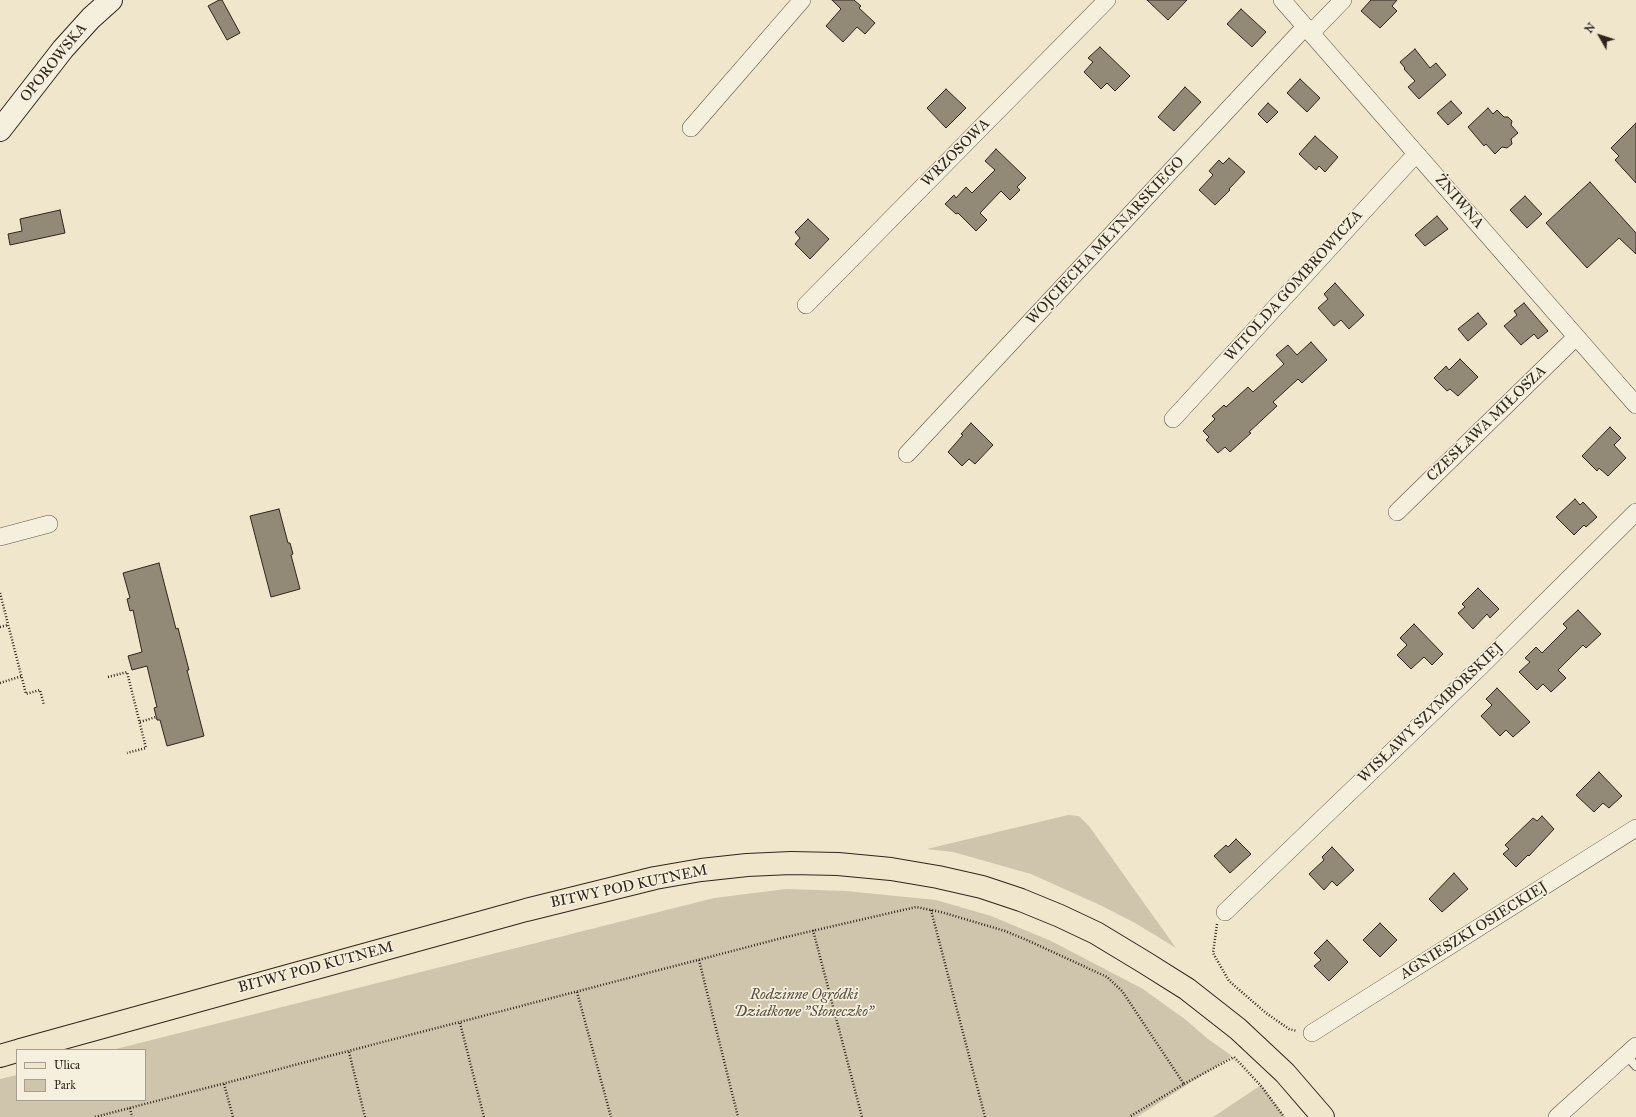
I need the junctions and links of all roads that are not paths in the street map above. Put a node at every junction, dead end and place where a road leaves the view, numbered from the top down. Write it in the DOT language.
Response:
graph roads {
  1 [pos="111,0"];
  2 [pos="802,0"];
  3 [pos="1107,0"];
  4 [pos="1282,0"];
  5 [pos="1343,0"];
  6 [pos="1308,30"];
  7 [pos="691,128"];
  8 [pos="0,130"];
  9 [pos="1416,154"];
  10 [pos="806,305"];
  11 [pos="1576,337"];
  12 [pos="1636,405"];
  13 [pos="1173,419"];
  14 [pos="907,454"];
  15 [pos="1397,512"];
  16 [pos="1636,512"];
  17 [pos="48,524"];
  18 [pos="0,537"];
  19 [pos="1636,828"];
  20 [pos="1225,912"];
  21 [pos="1312,1034"];
  22 [pos="24,1049"];
  23 [pos="16,1051"];
  24 [pos="0,1056"];
  25 [pos="1633,1056"];
  26 [pos="1324,1117"];
  27 [pos="1557,1117"];
  1 -- 8 [label="street, OPOROWSKA"];
  2 -- 7 [label="street"];
  3 -- 10 [label="street, WRZOSOWA"];
  4 -- 6 [label="street, ŻNIWNA"];
  5 -- 6 [label="street, WOJCIECHA MŁYNARSKIEGO"];
  6 -- 9 [label="street, ŻNIWNA"];
  6 -- 14 [label="street, WOJCIECHA MŁYNARSKIEGO"];
  9 -- 11 [label="street, ŻNIWNA"];
  9 -- 13 [label="street, WITOLDA GOMBROWICZA"];
  11 -- 12 [label="street, ŻNIWNA"];
  11 -- 15 [label="street, CZESŁAWA MIŁOSZA"];
  16 -- 20 [label="street, WISŁAWY SZYMBORSKIEJ"];
  17 -- 18 [label="street"];
  19 -- 21 [label="street, AGNIESZKI OSIECKIEJ"];
  22 -- 26 [label="main road, BITWY POD KUTNEM"];
  23 -- 24 [label="main road"];
  25 -- 27 [label="street"];
}
